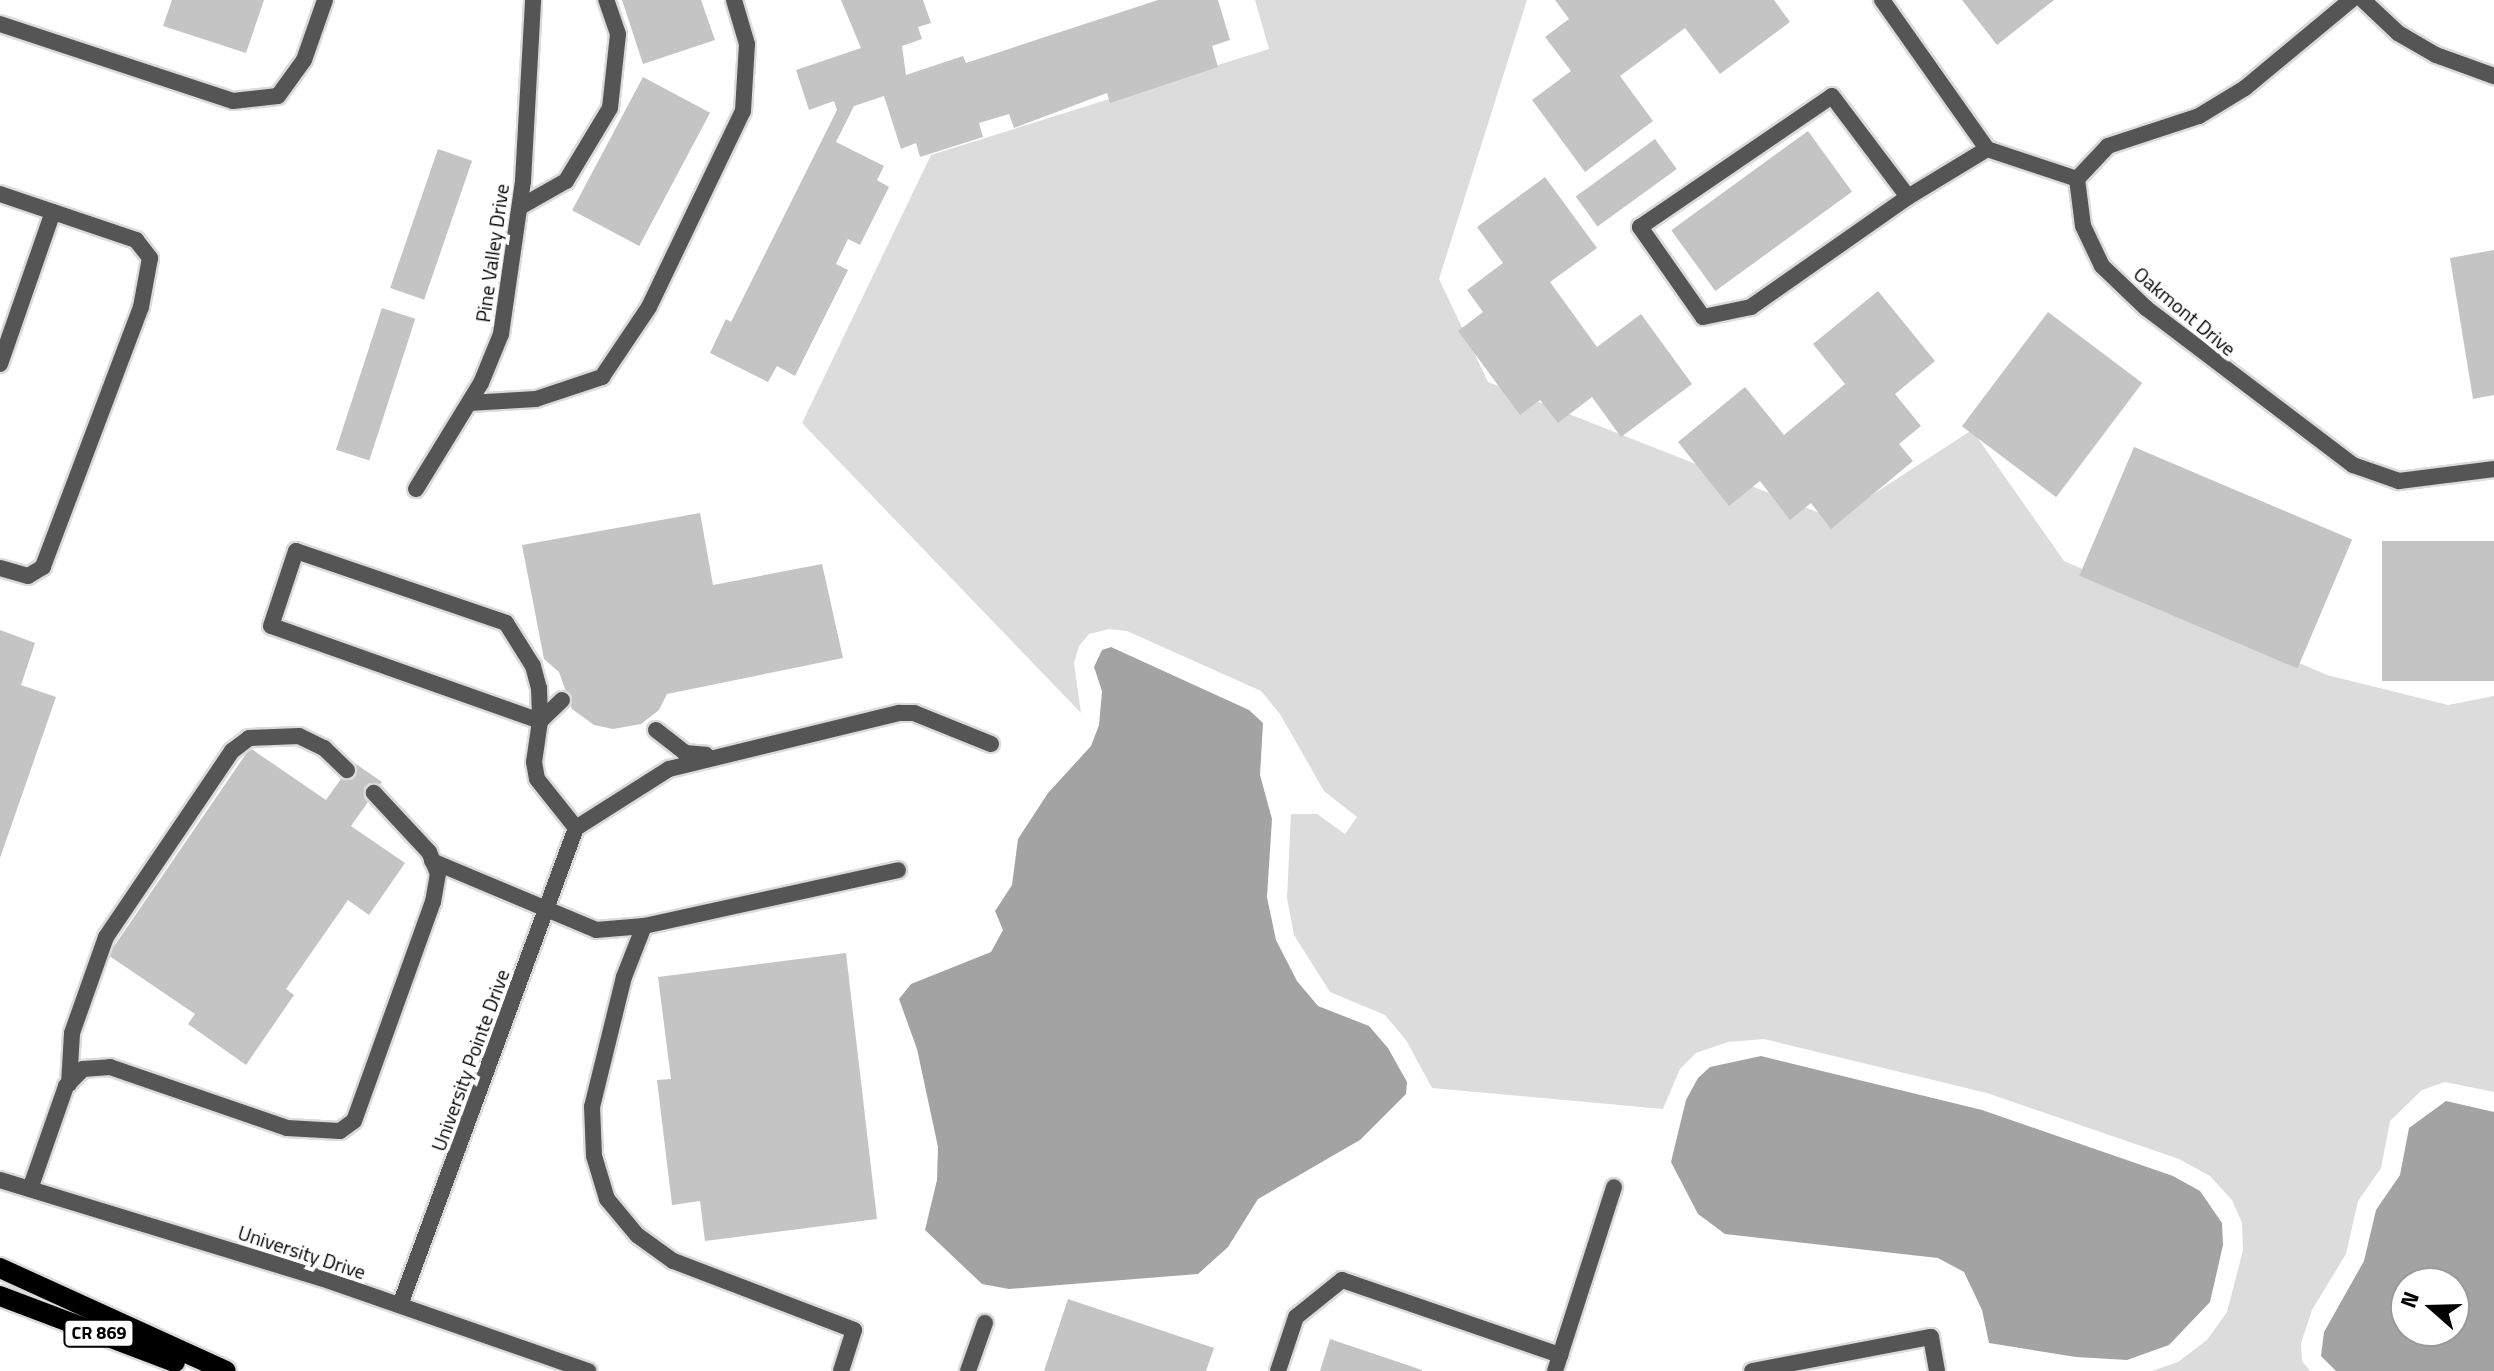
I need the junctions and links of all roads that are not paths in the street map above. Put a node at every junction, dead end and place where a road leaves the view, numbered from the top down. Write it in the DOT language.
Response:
graph roads {
  1 [pos="325,0"];
  2 [pos="533,0"];
  3 [pos="606,0"];
  4 [pos="734,0"];
  5 [pos="1882,0"];
  6 [pos="2351,0"];
  7 [pos="2363,0"];
  8 [pos="0,24"];
  9 [pos="2494,76"];
  10 [pos="1987,149"];
  11 [pos="2077,179"];
  12 [pos="0,194"];
  13 [pos="1908,197"];
  14 [pos="520,207"];
  15 [pos="53,212"];
  16 [pos="0,364"];
  17 [pos="469,403"];
  18 [pos="2494,469"];
  19 [pos="416,489"];
  20 [pos="0,568"];
  21 [pos="562,700"];
  22 [pos="540,721"];
  23 [pos="656,730"];
  24 [pos="991,744"];
  25 [pos="712,756"];
  26 [pos="347,770"];
  27 [pos="374,793"];
  28 [pos="576,828"];
  29 [pos="432,861"];
  30 [pos="898,870"];
  31 [pos="547,909"];
  32 [pos="644,926"];
  33 [pos="69,1084"];
  34 [pos="0,1180"];
  35 [pos="1614,1187"];
  36 [pos="30,1189"];
  37 [pos="0,1268"];
  38 [pos="0,1296"];
  39 [pos="400,1305"];
  40 [pos="985,1323"];
  41 [pos="1558,1363"];
  42 [pos="198,1371"];
  43 [pos="226,1371"];
  44 [pos="588,1371"];
  45 [pos="841,1371"];
  46 [pos="968,1371"];
  47 [pos="1278,1371"];
  48 [pos="1752,1371"];
  49 [pos="1937,1371"];
  1 -- 8 [label="street"];
  2 -- 14 [label="street, Pine Valley Drive"];
  3 -- 14 [label="street"];
  4 -- 17 [label="street"];
  5 -- 10 [label="street"];
  6 -- 11 [label="street"];
  7 -- 9 [label="street"];
  10 -- 11 [label="street"];
  10 -- 13 [label="street"];
  11 -- 18 [label="street, Oakmont Drive"];
  12 -- 15 [label="street"];
  13 -- 13 [label="street"];
  14 -- 17 [label="street, Pine Valley Drive"];
  15 -- 16 [label="street"];
  15 -- 20 [label="street"];
  17 -- 19 [label="street, Pine Valley Drive"];
  21 -- 22 [label="street"];
  22 -- 22 [label="street"];
  22 -- 28 [label="street"];
  23 -- 25 [label="street"];
  24 -- 25 [label="street"];
  25 -- 28 [label="street"];
  26 -- 33 [label="street"];
  27 -- 29 [label="street"];
  28 -- 31 [label="street, University Pointe Drive"];
  29 -- 31 [label="street"];
  29 -- 33 [label="street"];
  30 -- 32 [label="street"];
  31 -- 32 [label="street"];
  31 -- 39 [label="street, University Pointe Drive"];
  32 -- 45 [label="street"];
  33 -- 36 [label="street"];
  34 -- 36 [label="street, University Drive"];
  35 -- 41 [label="street"];
  36 -- 39 [label="street, University Drive"];
  37 -- 43 [label="main road"];
  38 -- 42 [label="main road, CR 869"];
  39 -- 44 [label="street, University Drive"];
  40 -- 46 [label="street"];
  41 -- 47 [label="street"];
  48 -- 49 [label="street"];
}
